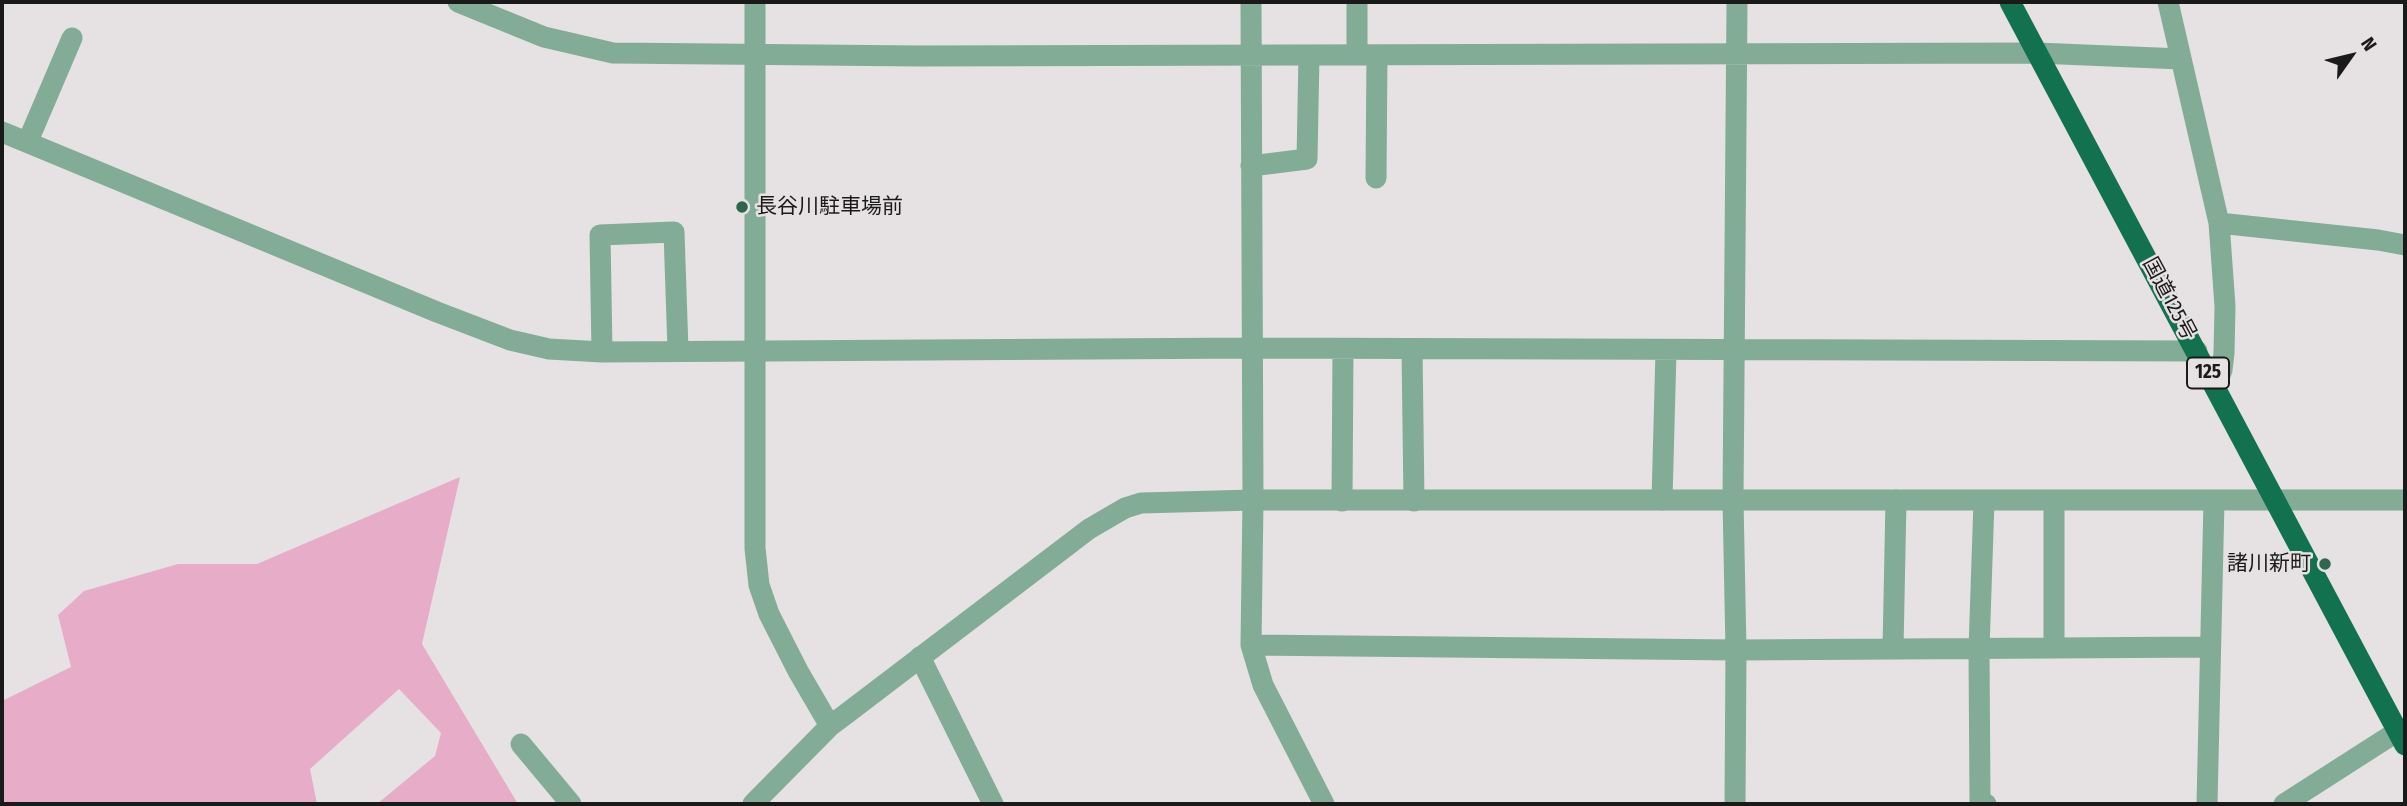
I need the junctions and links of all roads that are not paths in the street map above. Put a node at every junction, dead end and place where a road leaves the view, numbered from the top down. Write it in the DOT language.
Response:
graph roads {
  1 [pos="458,2"];
  2 [pos="755,2"];
  3 [pos="1251,2"];
  4 [pos="1357,2"];
  5 [pos="1737,2"];
  6 [pos="2010,2"];
  7 [pos="2168,2"];
  8 [pos="72,38"];
  9 [pos="1737,53"];
  10 [pos="2037,53"];
  11 [pos="754,55"];
  12 [pos="1250,55"];
  13 [pos="1309,55"];
  14 [pos="1367,55"];
  15 [pos="2181,59"];
  16 [pos="2,131"];
  17 [pos="27,141"];
  18 [pos="1251,166"];
  19 [pos="1376,178"];
  20 [pos="2219,223"];
  21 [pos="2405,245"];
  22 [pos="1252,348"];
  23 [pos="1343,349"];
  24 [pos="1412,349"];
  25 [pos="678,350"];
  26 [pos="753,351"];
  27 [pos="1666,351"];
  28 [pos="1735,351"];
  29 [pos="2197,351"];
  30 [pos="602,352"];
  31 [pos="2215,387"];
  32 [pos="1733,499"];
  33 [pos="1253,500"];
  34 [pos="1662,500"];
  35 [pos="1896,500"];
  36 [pos="1984,500"];
  37 [pos="2275,500"];
  38 [pos="2405,500"];
  39 [pos="1342,501"];
  40 [pos="1414,501"];
  41 [pos="2054,501"];
  42 [pos="2214,501"];
  43 [pos="1251,645"];
  44 [pos="2210,647"];
  45 [pos="1893,649"];
  46 [pos="1979,649"];
  47 [pos="2054,649"];
  48 [pos="1736,650"];
  49 [pos="920,657"];
  50 [pos="830,726"];
  51 [pos="2402,738"];
  52 [pos="521,744"];
  53 [pos="571,804"];
  54 [pos="753,804"];
  55 [pos="993,804"];
  56 [pos="1324,804"];
  57 [pos="1735,804"];
  58 [pos="1986,804"];
  59 [pos="2207,804"];
  60 [pos="2284,804"];
  1 -- 11 [label="street"];
  2 -- 11 [label="street"];
  3 -- 12 [label="street"];
  4 -- 14 [label="street"];
  5 -- 9 [label="street"];
  6 -- 10 [label="highway, 国道125号 / 125"];
  7 -- 15 [label="street"];
  8 -- 17 [label="street"];
  9 -- 10 [label="street"];
  9 -- 14 [label="street"];
  9 -- 28 [label="street"];
  10 -- 15 [label="street"];
  10 -- 29 [label="highway, 国道125号 / 125"];
  11 -- 12 [label="street"];
  11 -- 26 [label="street"];
  12 -- 13 [label="street"];
  12 -- 18 [label="street"];
  13 -- 14 [label="street"];
  13 -- 18 [label="street"];
  14 -- 19 [label="street"];
  15 -- 20 [label="street"];
  16 -- 17 [label="street"];
  17 -- 30 [label="street"];
  18 -- 22 [label="street"];
  20 -- 21 [label="street"];
  20 -- 31 [label="street"];
  22 -- 23 [label="street"];
  22 -- 26 [label="street"];
  22 -- 33 [label="street"];
  23 -- 24 [label="street"];
  23 -- 39 [label="street"];
  24 -- 27 [label="street"];
  24 -- 40 [label="street"];
  25 -- 26 [label="street"];
  25 -- 30 [label="street"];
  25 -- 30 [label="street"];
  26 -- 50 [label="street"];
  27 -- 28 [label="street"];
  27 -- 34 [label="street"];
  28 -- 29 [label="street"];
  28 -- 32 [label="street"];
  29 -- 31 [label="highway, 国道125号 / 125"];
  31 -- 37 [label="highway, 国道125号 / 125"];
  32 -- 34 [label="street"];
  32 -- 35 [label="street"];
  32 -- 48 [label="street"];
  33 -- 39 [label="street"];
  33 -- 43 [label="street"];
  33 -- 49 [label="street"];
  34 -- 40 [label="street"];
  35 -- 36 [label="street"];
  35 -- 45 [label="street"];
  36 -- 41 [label="street"];
  36 -- 46 [label="street"];
  37 -- 38 [label="street"];
  37 -- 42 [label="street"];
  37 -- 51 [label="highway, 国道125号 / 125"];
  39 -- 40 [label="street"];
  41 -- 42 [label="street"];
  41 -- 47 [label="street"];
  42 -- 44 [label="street"];
  43 -- 48 [label="street"];
  43 -- 56 [label="street"];
  44 -- 47 [label="street"];
  44 -- 59 [label="street"];
  45 -- 46 [label="street"];
  45 -- 48 [label="street"];
  46 -- 47 [label="street"];
  46 -- 58 [label="street"];
  48 -- 57 [label="street"];
  49 -- 50 [label="street"];
  49 -- 55 [label="street"];
  50 -- 54 [label="street"];
  51 -- 60 [label="street"];
  52 -- 53 [label="street"];
}
